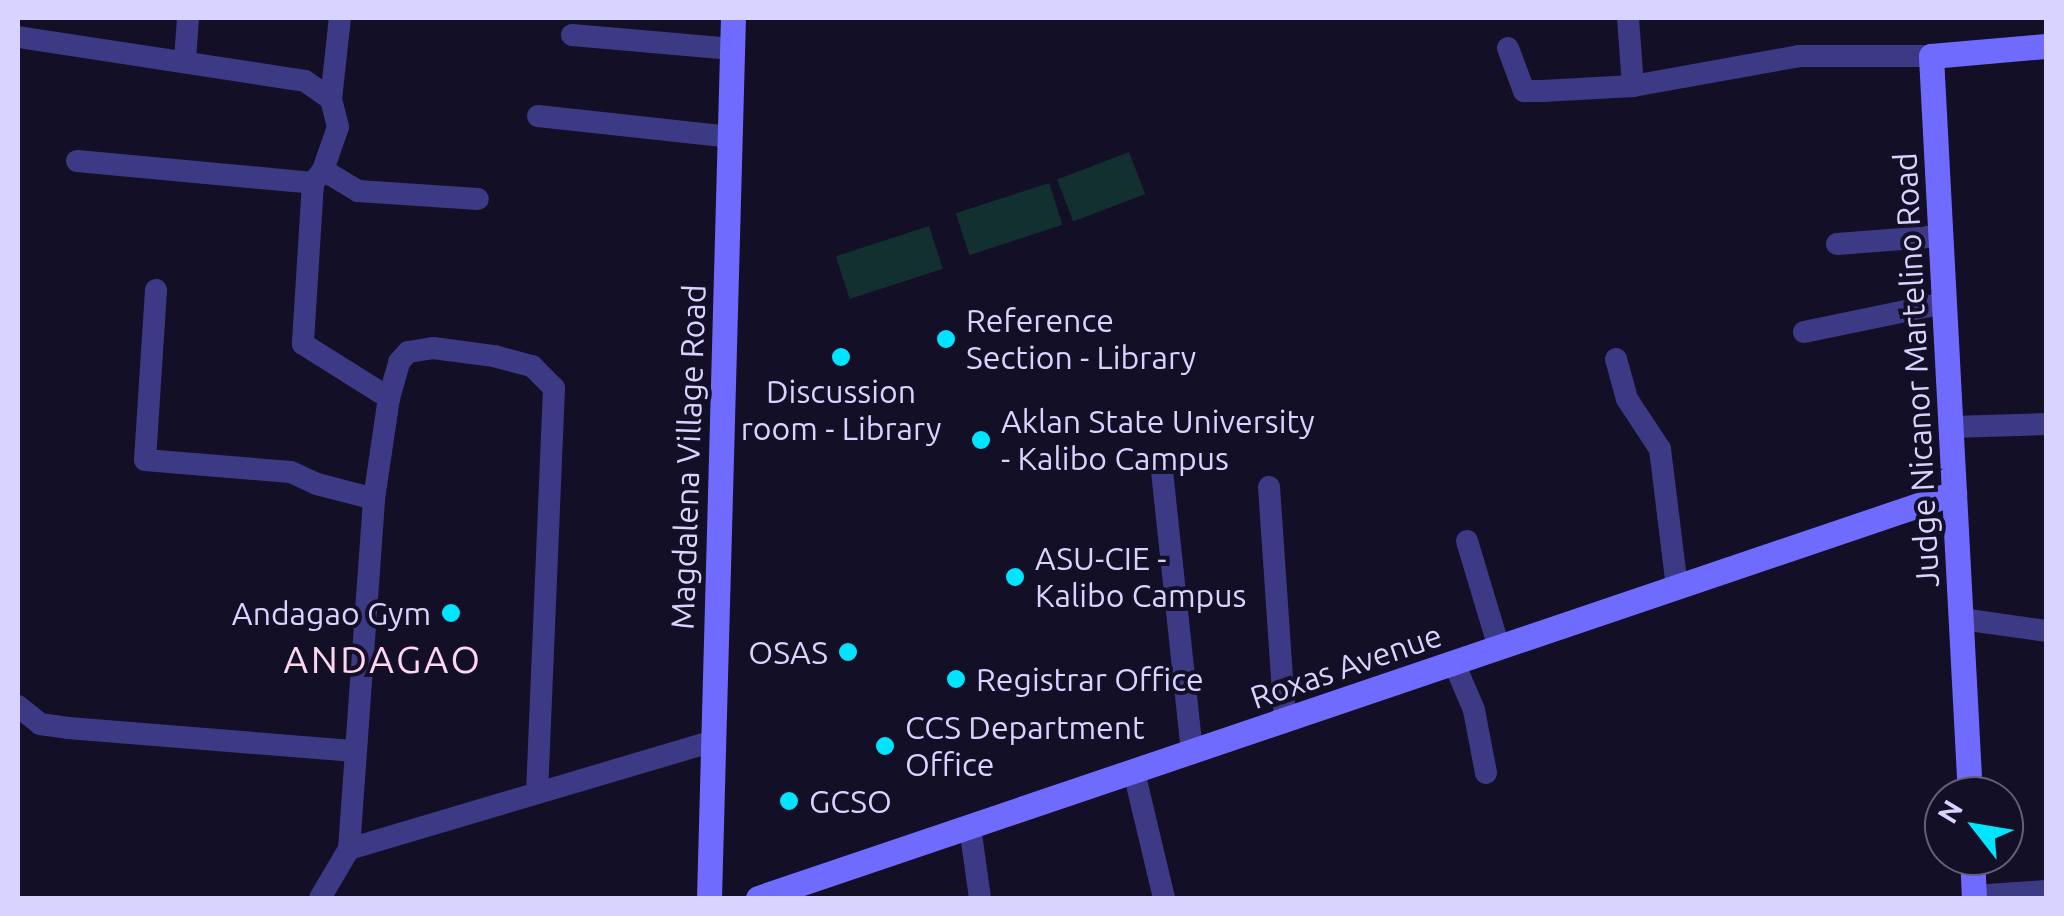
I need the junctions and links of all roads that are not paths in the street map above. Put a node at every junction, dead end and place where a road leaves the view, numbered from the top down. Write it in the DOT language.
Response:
graph roads {
  1 [pos="188,18"];
  2 [pos="340,18"];
  3 [pos="733,18"];
  4 [pos="1628,18"];
  5 [pos="572,35"];
  6 [pos="18,37"];
  7 [pos="2046,46"];
  8 [pos="1508,48"];
  9 [pos="732,49"];
  10 [pos="1931,56"];
  11 [pos="185,60"];
  12 [pos="1633,86"];
  13 [pos="331,98"];
  14 [pos="538,116"];
  15 [pos="730,137"];
  16 [pos="77,161"];
  17 [pos="318,176"];
  18 [pos="478,199"];
  19 [pos="1941,236"];
  20 [pos="1836,244"];
  21 [pos="156,290"];
  22 [pos="1944,303"];
  23 [pos="1804,332"];
  24 [pos="1616,359"];
  25 [pos="389,398"];
  26 [pos="2046,424"];
  27 [pos="1951,427"];
  28 [pos="1162,471"];
  29 [pos="1269,486"];
  30 [pos="1954,494"];
  31 [pos="374,499"];
  32 [pos="1467,541"];
  33 [pos="1677,588"];
  34 [pos="1962,619"];
  35 [pos="2046,632"];
  36 [pos="1500,648"];
  37 [pos="1454,663"];
  38 [pos="18,706"];
  39 [pos="1286,721"];
  40 [pos="713,741"];
  41 [pos="355,751"];
  42 [pos="1192,752"];
  43 [pos="1134,772"];
  44 [pos="1486,773"];
  45 [pos="1969,776"];
  46 [pos="537,793"];
  47 [pos="970,827"];
  48 [pos="349,849"];
  49 [pos="2046,891"];
  50 [pos="320,898"];
  51 [pos="708,898"];
  52 [pos="760,898"];
  53 [pos="980,898"];
  54 [pos="1164,898"];
  55 [pos="1974,898"];
  1 -- 11 [label="street"];
  2 -- 13 [label="street"];
  3 -- 9 [label="main road, Magdalena Village Road"];
  4 -- 12 [label="street"];
  5 -- 9 [label="street"];
  6 -- 11 [label="street"];
  7 -- 10 [label="main road"];
  8 -- 12 [label="street"];
  9 -- 15 [label="main road, Magdalena Village Road"];
  10 -- 12 [label="street"];
  10 -- 19 [label="main road, Judge Nicanor Martelino Road"];
  11 -- 13 [label="street"];
  13 -- 17 [label="street"];
  14 -- 15 [label="street"];
  15 -- 40 [label="main road, Magdalena Village Road"];
  16 -- 17 [label="street"];
  17 -- 18 [label="street"];
  17 -- 25 [label="street"];
  19 -- 20 [label="street"];
  19 -- 22 [label="main road, Judge Nicanor Martelino Road"];
  21 -- 31 [label="street"];
  22 -- 23 [label="street"];
  22 -- 27 [label="main road, Judge Nicanor Martelino Road"];
  24 -- 33 [label="street"];
  25 -- 31 [label="street"];
  25 -- 46 [label="street"];
  26 -- 27 [label="street"];
  27 -- 30 [label="main road, Judge Nicanor Martelino Road"];
  28 -- 42 [label="street"];
  29 -- 39 [label="street"];
  30 -- 33 [label="main road, Roxas Avenue"];
  30 -- 34 [label="main road, Judge Nicanor Martelino Road"];
  31 -- 41 [label="street"];
  32 -- 36 [label="street"];
  33 -- 36 [label="main road, Roxas Avenue"];
  34 -- 35 [label="street"];
  34 -- 45 [label="main road, Judge Nicanor Martelino Road"];
  36 -- 37 [label="main road, Roxas Avenue"];
  37 -- 39 [label="main road, Roxas Avenue"];
  37 -- 44 [label="street"];
  38 -- 41 [label="street"];
  39 -- 42 [label="main road, Roxas Avenue"];
  40 -- 46 [label="street"];
  40 -- 51 [label="main road, Magdalena Village Road"];
  41 -- 48 [label="street"];
  42 -- 43 [label="main road, Roxas Avenue"];
  43 -- 47 [label="main road, Roxas Avenue"];
  43 -- 54 [label="street"];
  46 -- 48 [label="street"];
  47 -- 52 [label="main road, Roxas Avenue"];
  47 -- 53 [label="street"];
  48 -- 50 [label="street"];
  49 -- 55 [label="street"];
}
